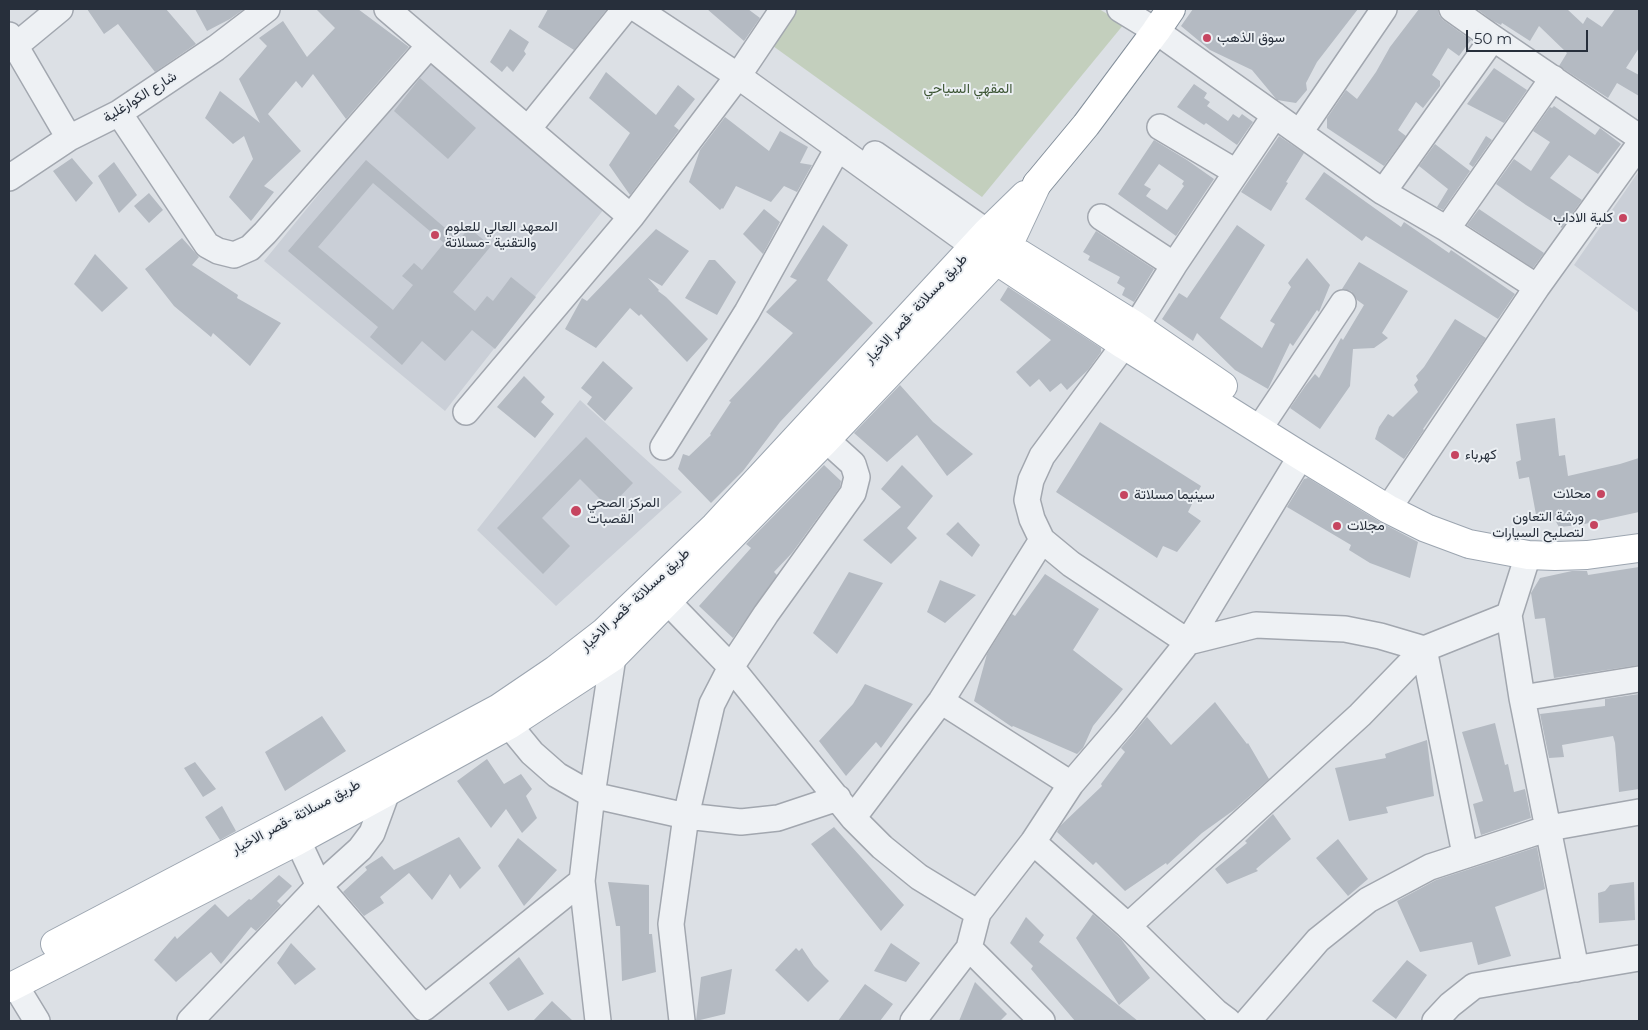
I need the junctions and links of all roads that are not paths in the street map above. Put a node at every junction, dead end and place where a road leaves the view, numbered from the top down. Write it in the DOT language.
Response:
graph roads {
  1 [pos="60,9"];
  2 [pos="268,9"];
  3 [pos="387,9"];
  4 [pos="625,9"];
  5 [pos="637,9"];
  6 [pos="667,9"];
  7 [pos="783,9"];
  8 [pos="1120,9"];
  9 [pos="1384,9"];
  10 [pos="1452,9"];
  11 [pos="1164,20"];
  12 [pos="1493,38"];
  13 [pos="12,41"];
  14 [pos="429,46"];
  15 [pos="742,70"];
  16 [pos="1553,78"];
  17 [pos="119,113"];
  18 [pos="1275,115"];
  19 [pos="1160,127"];
  20 [pos="528,129"];
  21 [pos="1300,132"];
  22 [pos="1639,136"];
  23 [pos="69,138"];
  24 [pos="1639,145"];
  25 [pos="838,148"];
  26 [pos="1236,172"];
  27 [pos="9,178"];
  28 [pos="1383,192"];
  29 [pos="631,217"];
  30 [pos="1101,217"];
  31 [pos="1447,229"];
  32 [pos="992,246"];
  33 [pos="1174,265"];
  34 [pos="1537,287"];
  35 [pos="1343,302"];
  36 [pos="1130,336"];
  37 [pos="466,412"];
  38 [pos="1263,422"];
  39 [pos="817,433"];
  40 [pos="663,446"];
  41 [pos="1301,456"];
  42 [pos="1392,503"];
  43 [pos="1639,532"];
  44 [pos="1042,540"];
  45 [pos="1639,548"];
  46 [pos="1528,555"];
  47 [pos="660,594"];
  48 [pos="1508,615"];
  49 [pos="1188,642"];
  50 [pos="1424,649"];
  51 [pos="613,657"];
  52 [pos="731,667"];
  53 [pos="1639,679"];
  54 [pos="1522,698"];
  55 [pos="941,701"];
  56 [pos="504,716"];
  57 [pos="1071,784"];
  58 [pos="387,792"];
  59 [pos="592,795"];
  60 [pos="838,798"];
  61 [pos="1639,812"];
  62 [pos="686,816"];
  63 [pos="853,818"];
  64 [pos="1549,828"];
  65 [pos="293,831"];
  66 [pos="1033,842"];
  67 [pos="1465,854"];
  68 [pos="582,881"];
  69 [pos="320,886"];
  70 [pos="978,913"];
  71 [pos="1128,926"];
  72 [pos="969,948"];
  73 [pos="1639,958"];
  74 [pos="1576,970"];
  75 [pos="11,981"];
  76 [pos="416,1015"];
  77 [pos="1446,1016"];
  78 [pos="1216,1018"];
  79 [pos="37,1021"];
  80 [pos="190,1021"];
  81 [pos="598,1021"];
  82 [pos="682,1021"];
  83 [pos="913,1021"];
  84 [pos="1042,1021"];
  85 [pos="1248,1021"];
  1 -- 13 [label="street"];
  2 -- 17 [label="street, شارع الكوارغلية"];
  3 -- 14 [label="street"];
  4 -- 20 [label="street"];
  5 -- 15 [label="street"];
  6 -- 15 [label="street"];
  7 -- 15 [label="street"];
  8 -- 11 [label="street"];
  9 -- 21 [label="street"];
  10 -- 12 [label="street"];
  11 -- 18 [label="street"];
  11 -- 32 [label="main road"];
  12 -- 16 [label="street"];
  12 -- 28 [label="street"];
  13 -- 23 [label="street"];
  14 -- 17 [label="street"];
  14 -- 20 [label="street"];
  15 -- 25 [label="street"];
  15 -- 29 [label="street"];
  15 -- 32 [label="street"];
  16 -- 22 [label="street"];
  16 -- 31 [label="street"];
  17 -- 23 [label="street, شارع الكوارغلية"];
  18 -- 21 [label="street"];
  18 -- 26 [label="street"];
  19 -- 26 [label="street"];
  20 -- 29 [label="street"];
  21 -- 28 [label="street"];
  23 -- 27 [label="street, شارع الكوارغلية"];
  24 -- 34 [label="street"];
  25 -- 32 [label="street"];
  25 -- 40 [label="street"];
  26 -- 33 [label="street"];
  28 -- 31 [label="street"];
  29 -- 37 [label="street"];
  30 -- 33 [label="street"];
  31 -- 34 [label="street"];
  32 -- 36 [label="main road"];
  32 -- 39 [label="main road, طريق مسلاتة -قصر الاخيار"];
  33 -- 36 [label="street"];
  34 -- 42 [label="street"];
  35 -- 38 [label="street"];
  36 -- 38 [label="main road"];
  36 -- 44 [label="street"];
  38 -- 41 [label="main road"];
  38 -- 42 [label="main road"];
  39 -- 47 [label="main road, طريق مسلاتة -قصر الاخيار"];
  39 -- 52 [label="street"];
  41 -- 42 [label="main road"];
  41 -- 49 [label="street"];
  42 -- 43 [label="main road"];
  42 -- 46 [label="main road"];
  44 -- 49 [label="street"];
  44 -- 55 [label="street"];
  45 -- 46 [label="main road"];
  46 -- 48 [label="street"];
  47 -- 51 [label="main road"];
  47 -- 52 [label="street"];
  47 -- 56 [label="main road, طريق مسلاتة -قصر الاخيار"];
  48 -- 50 [label="street"];
  48 -- 54 [label="street"];
  49 -- 50 [label="street"];
  49 -- 57 [label="street"];
  50 -- 67 [label="street"];
  50 -- 71 [label="street"];
  51 -- 56 [label="main road"];
  51 -- 59 [label="street"];
  52 -- 60 [label="street"];
  52 -- 62 [label="street"];
  53 -- 54 [label="street"];
  54 -- 64 [label="street"];
  55 -- 57 [label="street"];
  55 -- 63 [label="street"];
  56 -- 58 [label="main road"];
  56 -- 59 [label="street"];
  56 -- 65 [label="main road, طريق مسلاتة -قصر الاخيار"];
  57 -- 66 [label="street"];
  58 -- 65 [label="main road"];
  58 -- 69 [label="street"];
  59 -- 62 [label="street"];
  59 -- 68 [label="street"];
  60 -- 62 [label="street"];
  60 -- 63 [label="street"];
  61 -- 64 [label="street"];
  62 -- 82 [label="street"];
  63 -- 70 [label="street"];
  64 -- 67 [label="street"];
  64 -- 74 [label="street"];
  65 -- 69 [label="street"];
  65 -- 75 [label="main road, طريق مسلاتة -قصر الاخيار"];
  66 -- 70 [label="street"];
  66 -- 71 [label="street"];
  67 -- 85 [label="street"];
  68 -- 76 [label="street"];
  68 -- 81 [label="street"];
  69 -- 76 [label="street"];
  69 -- 80 [label="street"];
  70 -- 72 [label="street"];
  71 -- 78 [label="street"];
  72 -- 83 [label="street"];
  72 -- 84 [label="street"];
  73 -- 74 [label="street"];
  74 -- 77 [label="street"];
  75 -- 79 [label="street"];
}
